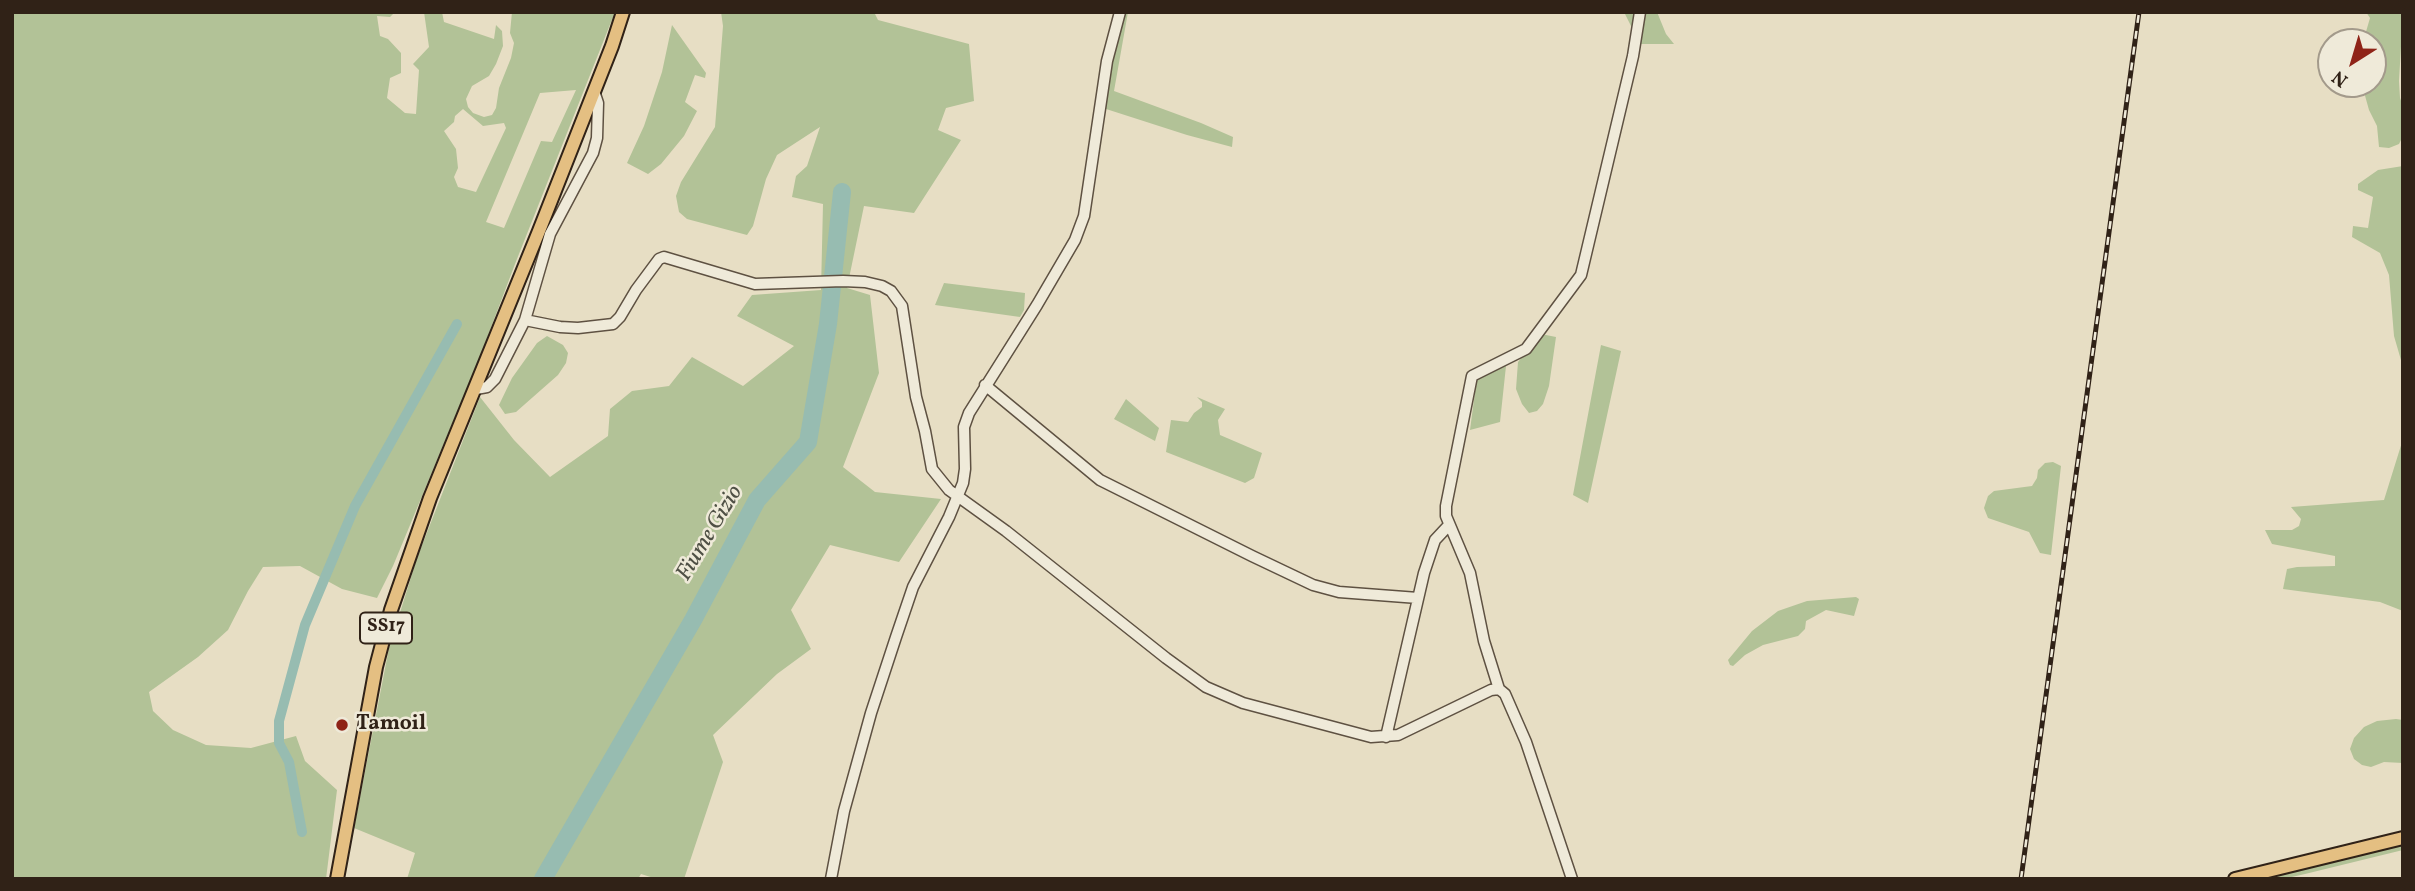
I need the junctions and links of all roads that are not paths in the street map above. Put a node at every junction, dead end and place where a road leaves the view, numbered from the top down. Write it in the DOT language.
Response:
graph roads {
  1 [pos="623,12"];
  2 [pos="1120,12"];
  3 [pos="1640,12"];
  4 [pos="594,91"];
  5 [pos="545,232"];
  6 [pos="525,320"];
  7 [pos="985,385"];
  8 [pos="476,389"];
  9 [pos="957,496"];
  10 [pos="1449,525"];
  11 [pos="1418,598"];
  12 [pos="1499,689"];
  13 [pos="1386,737"];
  14 [pos="2403,838"];
  15 [pos="337,879"];
  16 [pos="831,879"];
  17 [pos="1572,879"];
  18 [pos="2235,879"];
  1 -- 4 [label="main road, SS17"];
  2 -- 7 [label="street"];
  3 -- 10 [label="street"];
  4 -- 5 [label="main road, SS17"];
  4 -- 5 [label="street"];
  5 -- 6 [label="street"];
  5 -- 8 [label="main road, SS17"];
  6 -- 8 [label="street"];
  6 -- 9 [label="street"];
  7 -- 9 [label="street"];
  7 -- 11 [label="street"];
  8 -- 15 [label="main road, SS17"];
  9 -- 13 [label="street"];
  9 -- 16 [label="street"];
  10 -- 11 [label="street"];
  10 -- 12 [label="street"];
  11 -- 13 [label="street"];
  12 -- 13 [label="street"];
  12 -- 17 [label="street"];
  14 -- 18 [label="main road"];
}
